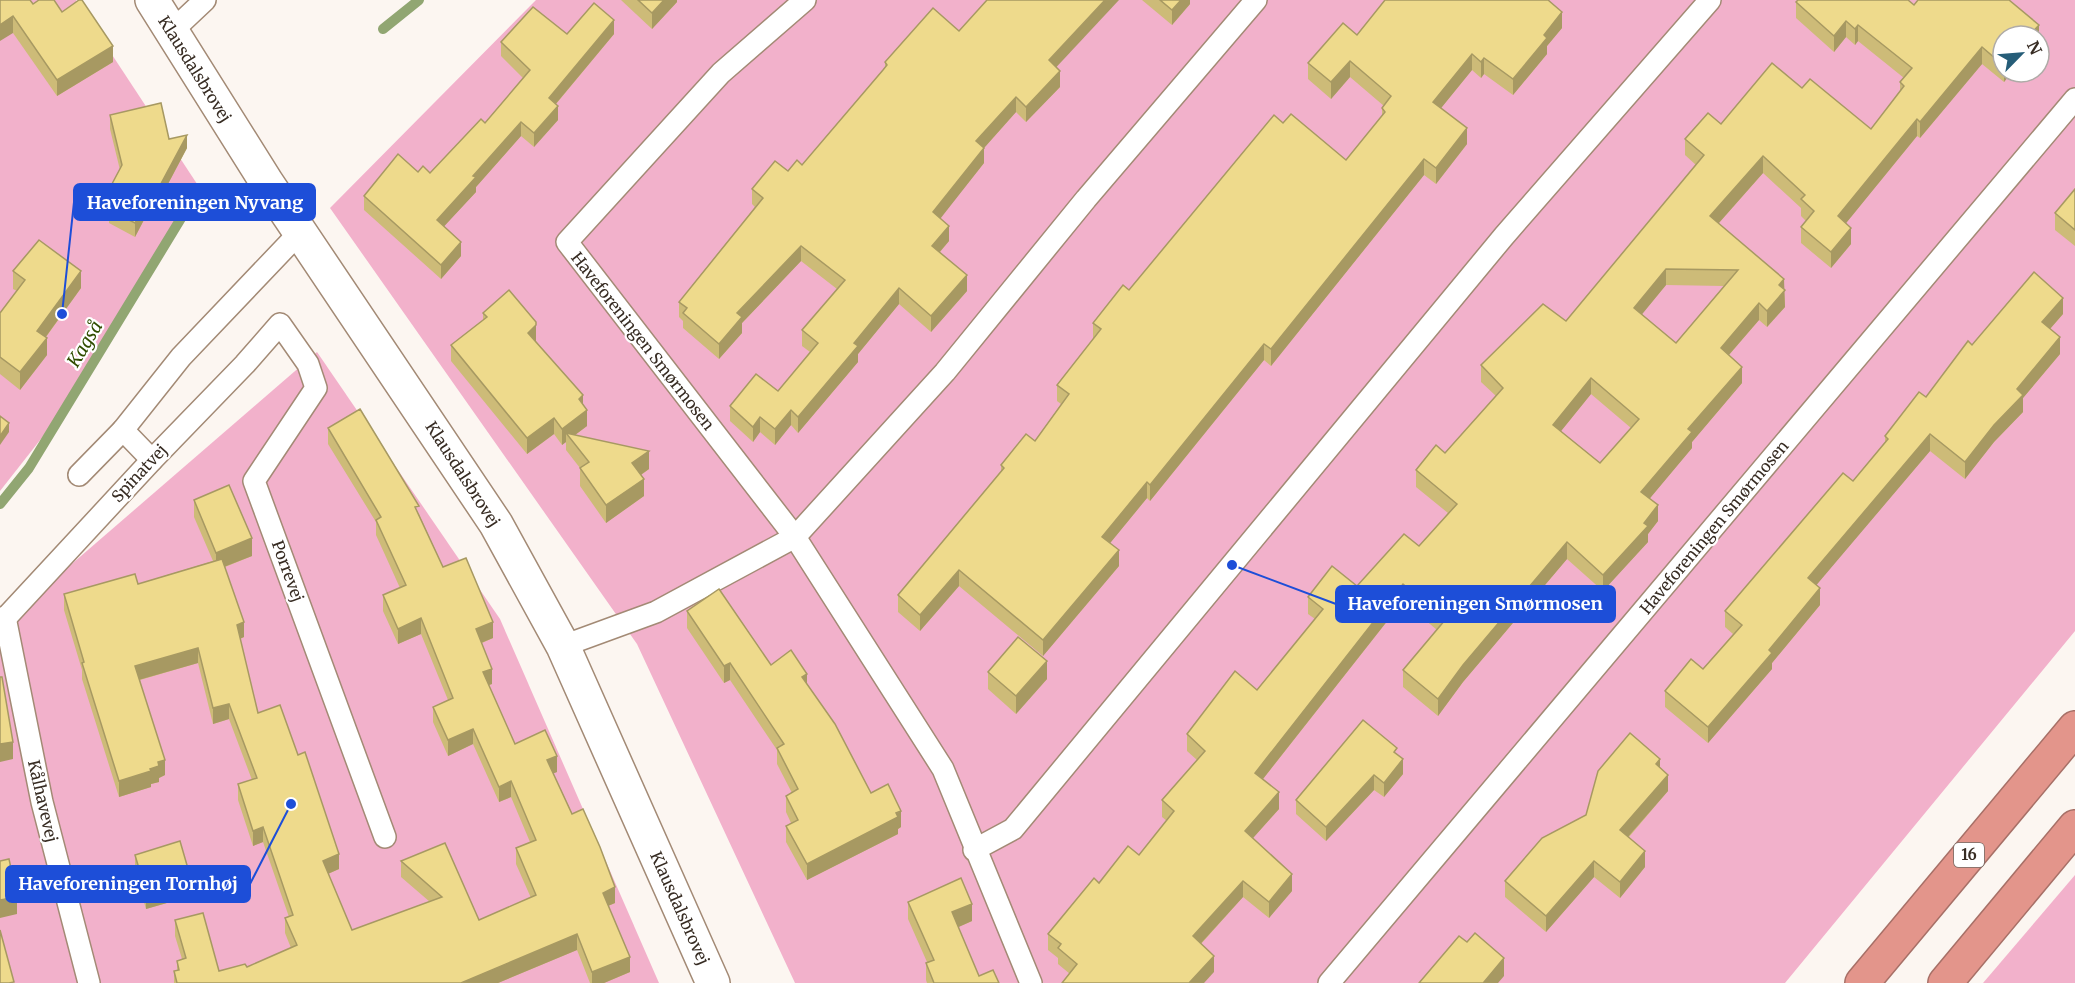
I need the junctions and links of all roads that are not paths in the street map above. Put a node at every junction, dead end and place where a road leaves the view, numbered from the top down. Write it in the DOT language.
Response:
graph roads {
  1 [pos="152,0"];
  2 [pos="205,0"];
  3 [pos="805,0"];
  4 [pos="1256,0"];
  5 [pos="1710,0"];
  6 [pos="171,32"];
  7 [pos="2075,99"];
  8 [pos="301,231"];
  9 [pos="280,324"];
  10 [pos="123,430"];
  11 [pos="152,460"];
  12 [pos="79,475"];
  13 [pos="795,537"];
  14 [pos="3,621"];
  15 [pos="563,646"];
  16 [pos="2075,728"];
  17 [pos="2075,827"];
  18 [pos="385,837"];
  19 [pos="974,850"];
  20 [pos="89,983"];
  21 [pos="713,983"];
  22 [pos="1031,983"];
  23 [pos="1329,983"];
  24 [pos="1862,983"];
  25 [pos="1945,983"];
  1 -- 6 [label="street, Klausdalsbrovej"];
  2 -- 6 [label="lane"];
  3 -- 13 [label="lane, Haveforeningen Smørmosen"];
  4 -- 13 [label="lane"];
  5 -- 19 [label="lane"];
  6 -- 8 [label="street, Klausdalsbrovej"];
  7 -- 23 [label="lane, Haveforeningen Smørmosen"];
  8 -- 10 [label="lane"];
  8 -- 15 [label="street, Klausdalsbrovej"];
  9 -- 11 [label="lane, Spinatvej"];
  9 -- 18 [label="lane, Porrevej"];
  10 -- 11 [label="lane"];
  10 -- 12 [label="lane"];
  11 -- 14 [label="lane, Spinatvej"];
  13 -- 15 [label="lane"];
  13 -- 19 [label="lane, Haveforeningen Smørmosen"];
  14 -- 20 [label="lane, Kålhavevej"];
  15 -- 21 [label="street, Klausdalsbrovej"];
  16 -- 24 [label="highway, 16"];
  17 -- 25 [label="highway"];
  19 -- 22 [label="lane, Haveforeningen Smørmosen"];
}
